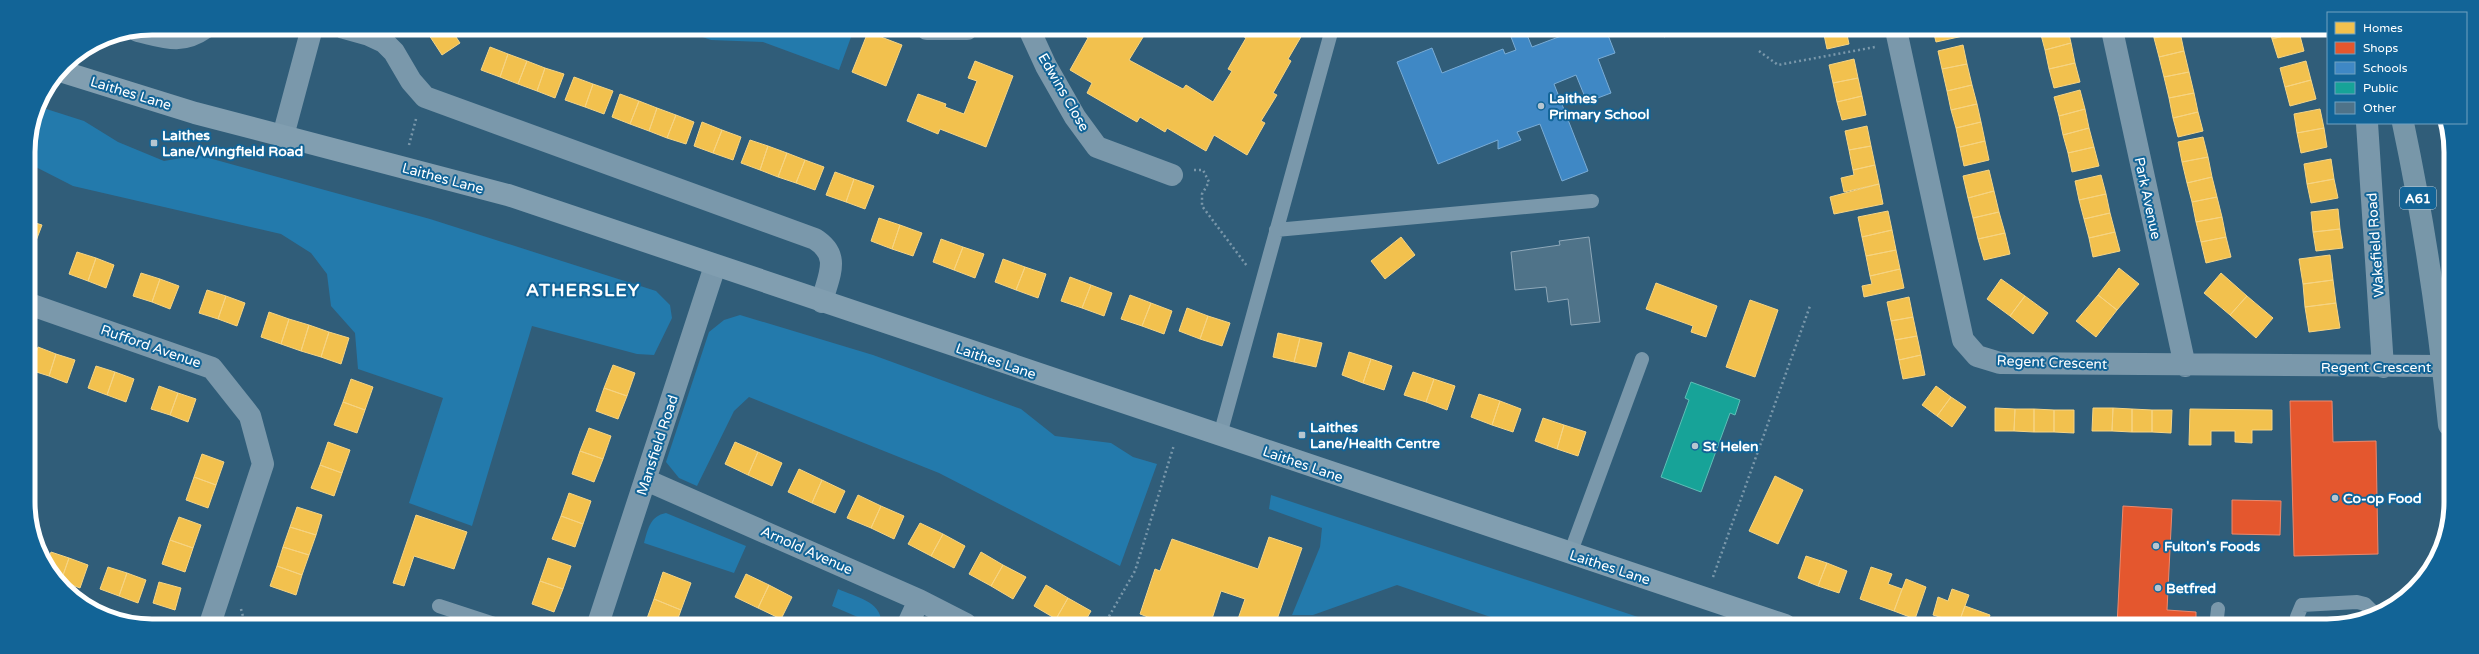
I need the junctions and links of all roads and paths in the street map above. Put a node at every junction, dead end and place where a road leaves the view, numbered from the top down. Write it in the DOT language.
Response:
graph roads {
  1 [pos="156,35"];
  2 [pos="193,35"];
  3 [pos="310,35"];
  4 [pos="369,35"];
  5 [pos="1032,35"];
  6 [pos="1330,35"];
  7 [pos="2113,35"];
  8 [pos="1898,36"];
  9 [pos="1759,51"];
  10 [pos="66,73"];
  11 [pos="425,97"];
  12 [pos="2367,124"];
  13 [pos="2403,124"];
  14 [pos="283,136"];
  15 [pos="403,168"];
  16 [pos="1172,175"];
  17 [pos="1592,201"];
  18 [pos="1276,230"];
  19 [pos="715,266"];
  20 [pos="1261,286"];
  21 [pos="822,302"];
  22 [pos="35,306"];
  23 [pos="1810,306"];
  24 [pos="1642,359"];
  25 [pos="2185,366"];
  26 [pos="2443,366"];
  27 [pos="2383,367"];
  28 [pos="2444,376"];
  29 [pos="1180,423"];
  30 [pos="1220,435"];
  31 [pos="646,480"];
  32 [pos="1570,554"];
  33 [pos="1705,599"];
  34 [pos="919,600"];
  35 [pos="439,606"];
  36 [pos="2218,609"];
  37 [pos="2371,610"];
  38 [pos="212,619"];
  39 [pos="479,619"];
  40 [pos="600,619"];
  41 [pos="910,619"];
  42 [pos="956,619"];
  43 [pos="1107,619"];
  44 [pos="1767,619"];
  45 [pos="2217,619"];
  46 [pos="2297,619"];
  1 -- 2 [label="street"];
  3 -- 14 [label="street"];
  4 -- 11 [label="street"];
  5 -- 16 [label="street, Edwins Close"];
  6 -- 18 [label="lane"];
  7 -- 25 [label="street, Park Avenue"];
  8 -- 9 [label="path"];
  8 -- 25 [label="street, Regent Crescent"];
  10 -- 14 [label="main road, Laithes Lane"];
  11 -- 15 [label="path"];
  11 -- 21 [label="street"];
  12 -- 27 [label="street, Wakefield Road"];
  13 -- 26 [label="main road, A61"];
  14 -- 15 [label="main road, Laithes Lane"];
  15 -- 19 [label="main road, Laithes Lane"];
  16 -- 20 [label="path"];
  17 -- 18 [label="lane"];
  18 -- 20 [label="lane"];
  19 -- 21 [label="main road, Laithes Lane"];
  19 -- 31 [label="street, Mansfield Road"];
  20 -- 30 [label="lane"];
  21 -- 29 [label="main road, Laithes Lane"];
  22 -- 38 [label="street, Rufford Avenue"];
  23 -- 33 [label="path"];
  24 -- 32 [label="lane"];
  25 -- 27 [label="street, Regent Crescent"];
  26 -- 27 [label="street, Regent Crescent"];
  26 -- 28 [label="main road, A61"];
  29 -- 30 [label="main road, Laithes Lane"];
  29 -- 43 [label="path"];
  30 -- 32 [label="main road, Laithes Lane"];
  31 -- 34 [label="street, Arnold Avenue"];
  31 -- 40 [label="street, Mansfield Road"];
  32 -- 33 [label="main road, Laithes Lane"];
  33 -- 44 [label="main road, Laithes Lane"];
  34 -- 41 [label="street"];
  34 -- 42 [label="street, Arnold Avenue"];
  35 -- 39 [label="lane"];
  36 -- 45 [label="lane"];
  37 -- 46 [label="lane"];
}
